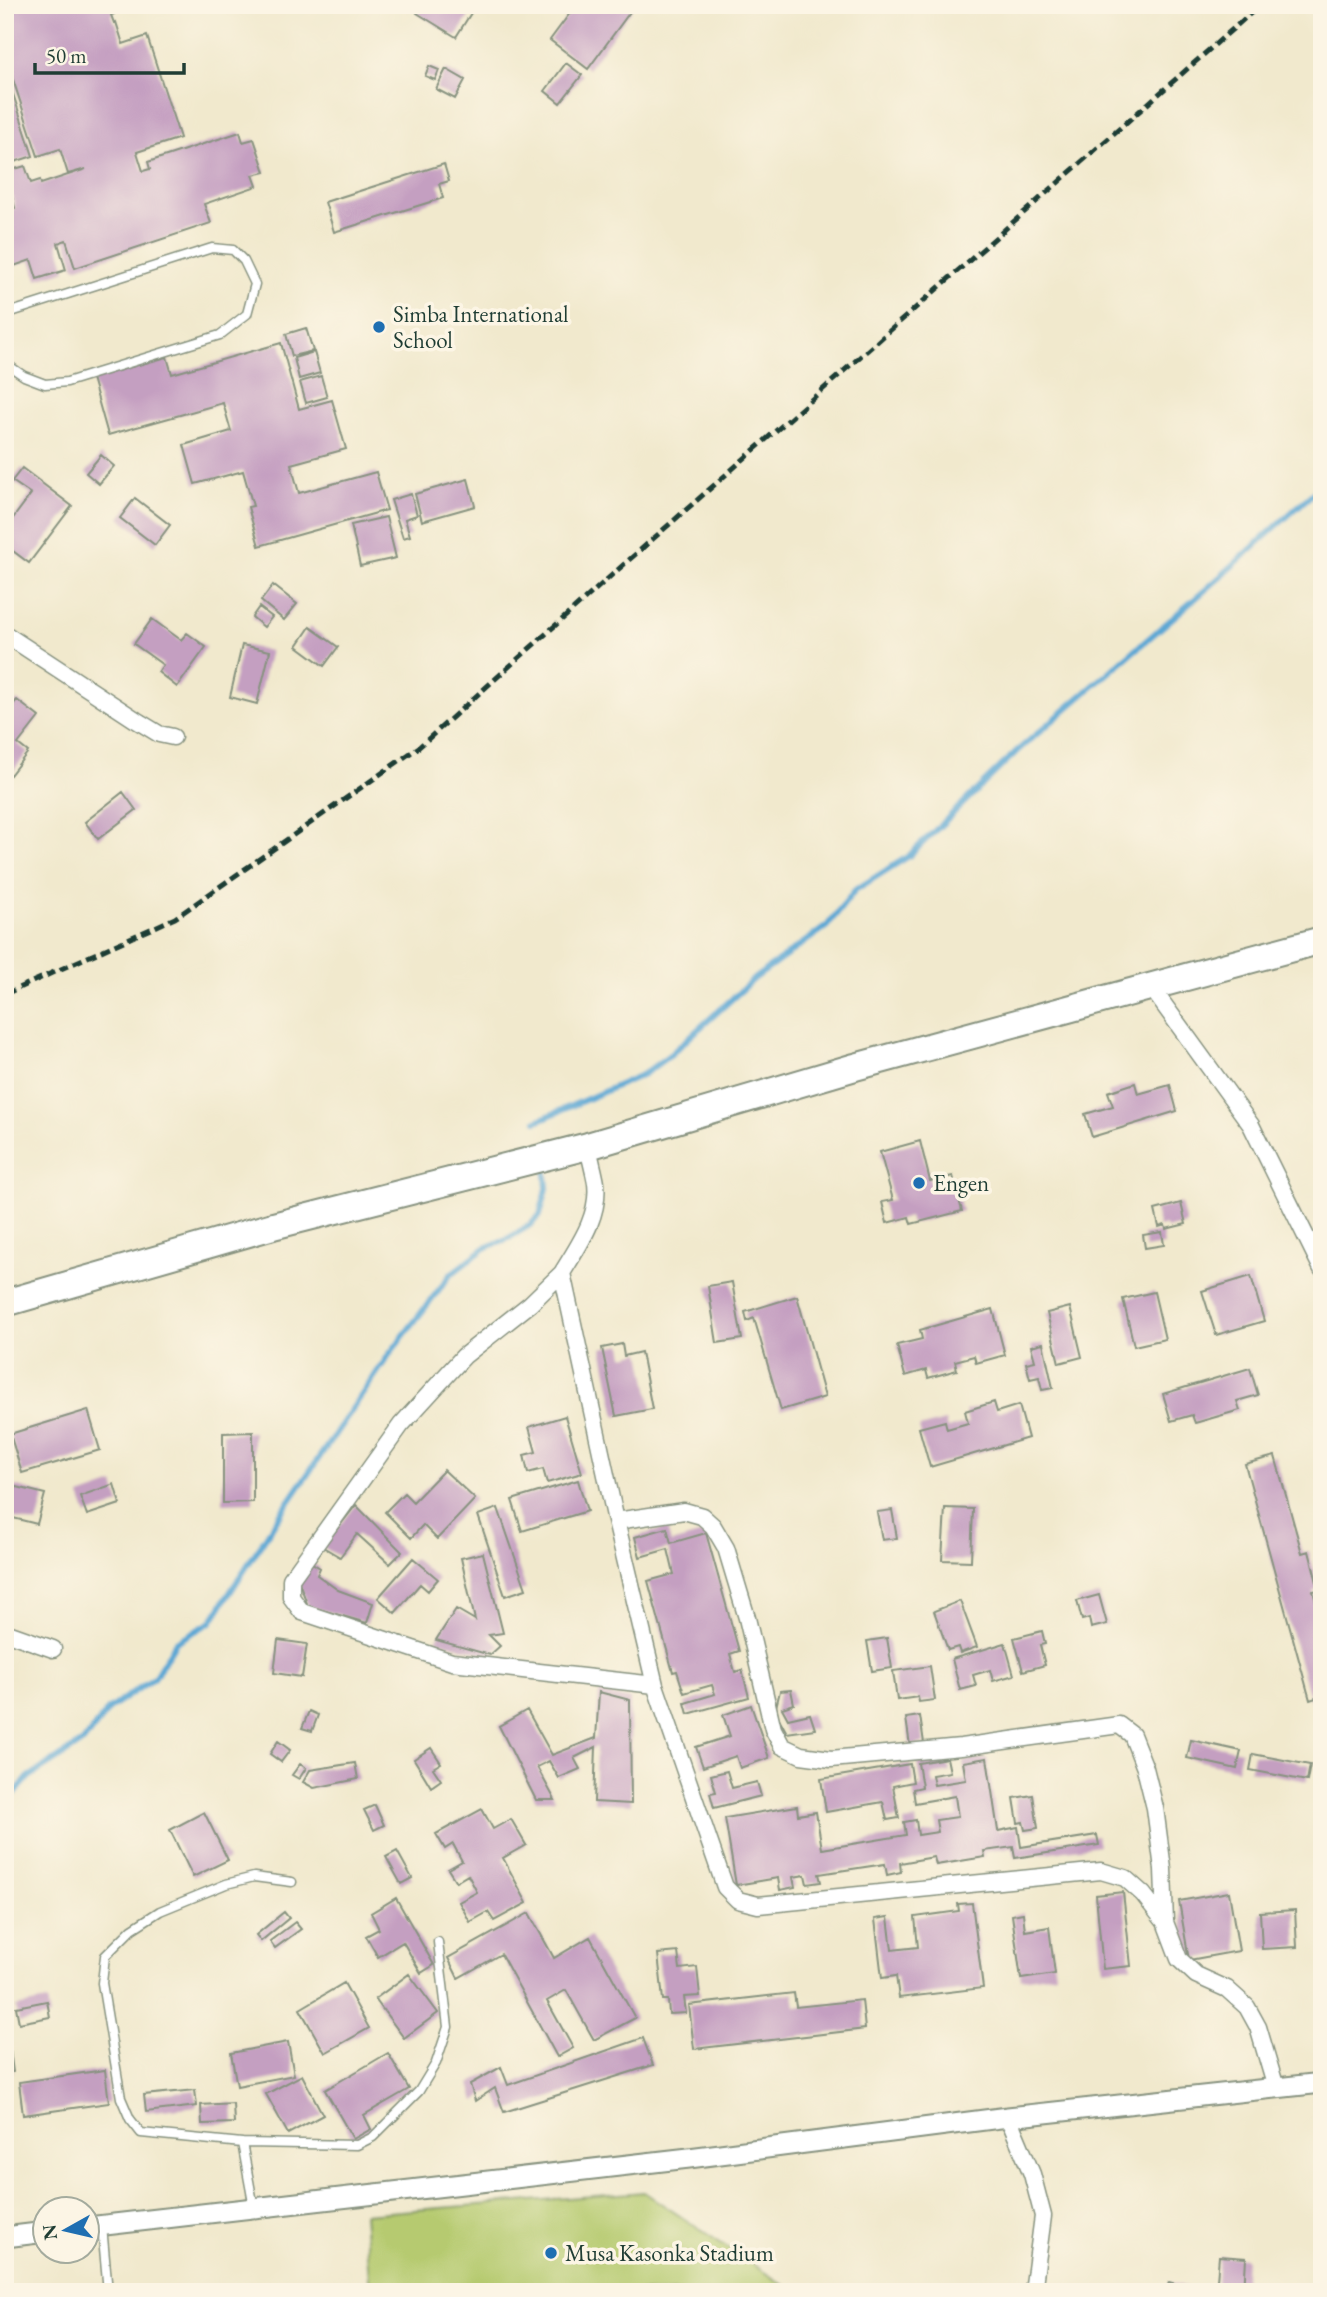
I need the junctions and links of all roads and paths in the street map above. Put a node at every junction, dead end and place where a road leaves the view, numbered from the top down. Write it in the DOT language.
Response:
graph roads {
  1 [pos="5,314"];
  2 [pos="5,363"];
  3 [pos="5,634"];
  4 [pos="173,737"];
  5 [pos="1322,940"];
  6 [pos="1151,987"];
  7 [pos="588,1146"];
  8 [pos="1322,1269"];
  9 [pos="562,1273"];
  10 [pos="5,1303"];
  11 [pos="616,1521"];
  12 [pos="5,1632"];
  13 [pos="53,1648"];
  14 [pos="655,1685"];
  15 [pos="292,1882"];
  16 [pos="1165,1922"];
  17 [pos="438,1942"];
  18 [pos="1322,2083"];
  19 [pos="1276,2088"];
  20 [pos="1008,2118"];
  21 [pos="242,2143"];
  22 [pos="254,2208"];
  23 [pos="102,2226"];
  24 [pos="32,2234"];
  25 [pos="5,2237"];
  26 [pos="102,2262"];
  27 [pos="108,2292"];
  28 [pos="1033,2292"];
  1 -- 2 [label="lane"];
  3 -- 4 [label="street"];
  5 -- 6 [label="highway"];
  6 -- 7 [label="highway"];
  6 -- 8 [label="street"];
  7 -- 9 [label="street"];
  7 -- 10 [label="highway"];
  9 -- 11 [label="street"];
  9 -- 14 [label="street"];
  11 -- 14 [label="street"];
  11 -- 16 [label="street"];
  12 -- 13 [label="street"];
  14 -- 16 [label="street"];
  15 -- 21 [label="lane"];
  16 -- 19 [label="street"];
  17 -- 21 [label="lane"];
  18 -- 19 [label="street"];
  19 -- 20 [label="street"];
  20 -- 22 [label="street"];
  20 -- 28 [label="street"];
  21 -- 22 [label="lane"];
  22 -- 23 [label="street"];
  24 -- 25 [label="street"];
  26 -- 27 [label="lane"];
}
